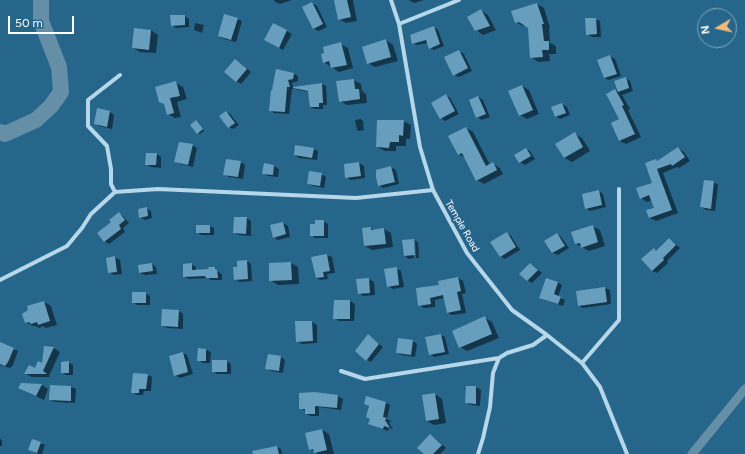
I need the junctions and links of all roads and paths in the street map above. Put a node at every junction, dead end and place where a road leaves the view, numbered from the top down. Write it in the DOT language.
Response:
graph roads {
  1 [pos="391,0"];
  2 [pos="459,0"];
  3 [pos="399,24"];
  4 [pos="120,76"];
  5 [pos="619,189"];
  6 [pos="433,190"];
  7 [pos="115,192"];
  8 [pos="0,280"];
  9 [pos="547,335"];
  10 [pos="499,358"];
  11 [pos="582,363"];
  12 [pos="341,371"];
  13 [pos="478,454"];
  14 [pos="627,454"];
  1 -- 3 [label="street, Temple Road"];
  2 -- 3 [label="street"];
  3 -- 6 [label="street, Temple Road"];
  4 -- 7 [label="street"];
  5 -- 11 [label="street"];
  6 -- 7 [label="street"];
  6 -- 9 [label="street, Temple Road"];
  7 -- 8 [label="street"];
  9 -- 10 [label="street"];
  9 -- 11 [label="street, Temple Road"];
  10 -- 12 [label="street"];
  10 -- 13 [label="street"];
  11 -- 14 [label="street, Temple Road"];
}
